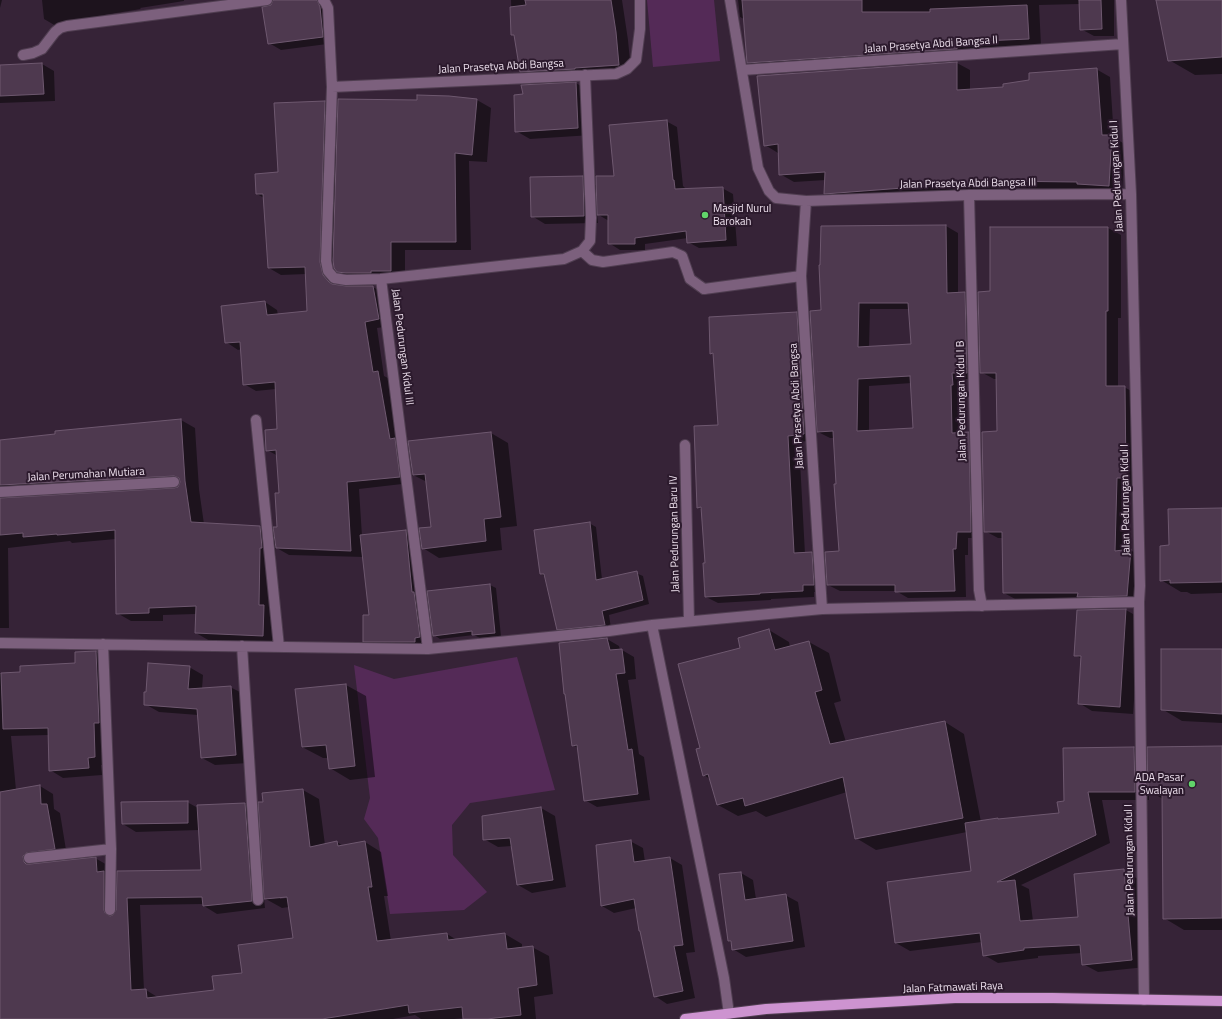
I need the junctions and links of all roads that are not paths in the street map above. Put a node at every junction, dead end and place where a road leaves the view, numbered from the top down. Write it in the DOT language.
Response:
graph roads {
  1 [pos="267,0"];
  2 [pos="323,0"];
  3 [pos="640,0"];
  4 [pos="730,0"];
  5 [pos="1121,0"];
  6 [pos="1123,44"];
  7 [pos="23,55"];
  8 [pos="742,70"];
  9 [pos="585,75"];
  10 [pos="332,87"];
  11 [pos="1131,194"];
  12 [pos="969,195"];
  13 [pos="806,201"];
  14 [pos="582,251"];
  15 [pos="801,276"];
  16 [pos="381,279"];
  17 [pos="256,420"];
  18 [pos="685,445"];
  19 [pos="174,482"];
  20 [pos="0,492"];
  21 [pos="1139,602"];
  22 [pos="982,606"];
  23 [pos="822,609"];
  24 [pos="689,622"];
  25 [pos="652,625"];
  26 [pos="0,643"];
  27 [pos="103,644"];
  28 [pos="242,646"];
  29 [pos="279,647"];
  30 [pos="428,649"];
  31 [pos="111,850"];
  32 [pos="29,858"];
  33 [pos="258,900"];
  34 [pos="110,910"];
  35 [pos="1144,1000"];
  36 [pos="1222,1001"];
  37 [pos="730,1014"];
  38 [pos="685,1019"];
  1 -- 7 [label="street"];
  2 -- 10 [label="street, Jalan Pedurungan Kidul III"];
  3 -- 9 [label="street, Jalan Prasetya Abdi Bangsa"];
  4 -- 8 [label="street, Jalan Prasetya Abdi Bangsa III"];
  5 -- 6 [label="street, Jalan Pedurungan Kidul I"];
  6 -- 8 [label="street, Jalan Prasetya Abdi Bangsa II"];
  6 -- 11 [label="street, Jalan Pedurungan Kidul I"];
  8 -- 13 [label="street, Jalan Prasetya Abdi Bangsa III"];
  9 -- 10 [label="street, Jalan Prasetya Abdi Bangsa"];
  9 -- 14 [label="street"];
  10 -- 16 [label="street, Jalan Pedurungan Kidul III"];
  11 -- 12 [label="street, Jalan Prasetya Abdi Bangsa III"];
  11 -- 21 [label="street, Jalan Pedurungan Kidul I"];
  12 -- 13 [label="street, Jalan Prasetya Abdi Bangsa III"];
  12 -- 22 [label="street, Jalan Pedurungan Kidul I B"];
  13 -- 15 [label="street, Jalan Prasetya Abdi Bangsa"];
  14 -- 15 [label="street"];
  14 -- 16 [label="street"];
  15 -- 23 [label="street, Jalan Prasetya Abdi Bangsa"];
  16 -- 30 [label="street, Jalan Pedurungan Kidul III"];
  17 -- 29 [label="street"];
  18 -- 24 [label="street, Jalan Pedurungan Baru IV"];
  19 -- 20 [label="street, Jalan Perumahan Mutiara"];
  21 -- 22 [label="street"];
  21 -- 35 [label="street, Jalan Pedurungan Kidul I"];
  22 -- 23 [label="street"];
  23 -- 24 [label="street"];
  24 -- 25 [label="street"];
  25 -- 30 [label="street"];
  25 -- 37 [label="street"];
  26 -- 27 [label="street"];
  27 -- 28 [label="street"];
  27 -- 31 [label="street"];
  28 -- 29 [label="street"];
  28 -- 33 [label="street"];
  29 -- 30 [label="street"];
  31 -- 32 [label="street"];
  31 -- 34 [label="street"];
  35 -- 36 [label="main road, Jalan Fatmawati Raya"];
  35 -- 37 [label="main road, Jalan Fatmawati Raya"];
  37 -- 38 [label="main road, Jalan Fatmawati Raya"];
}
